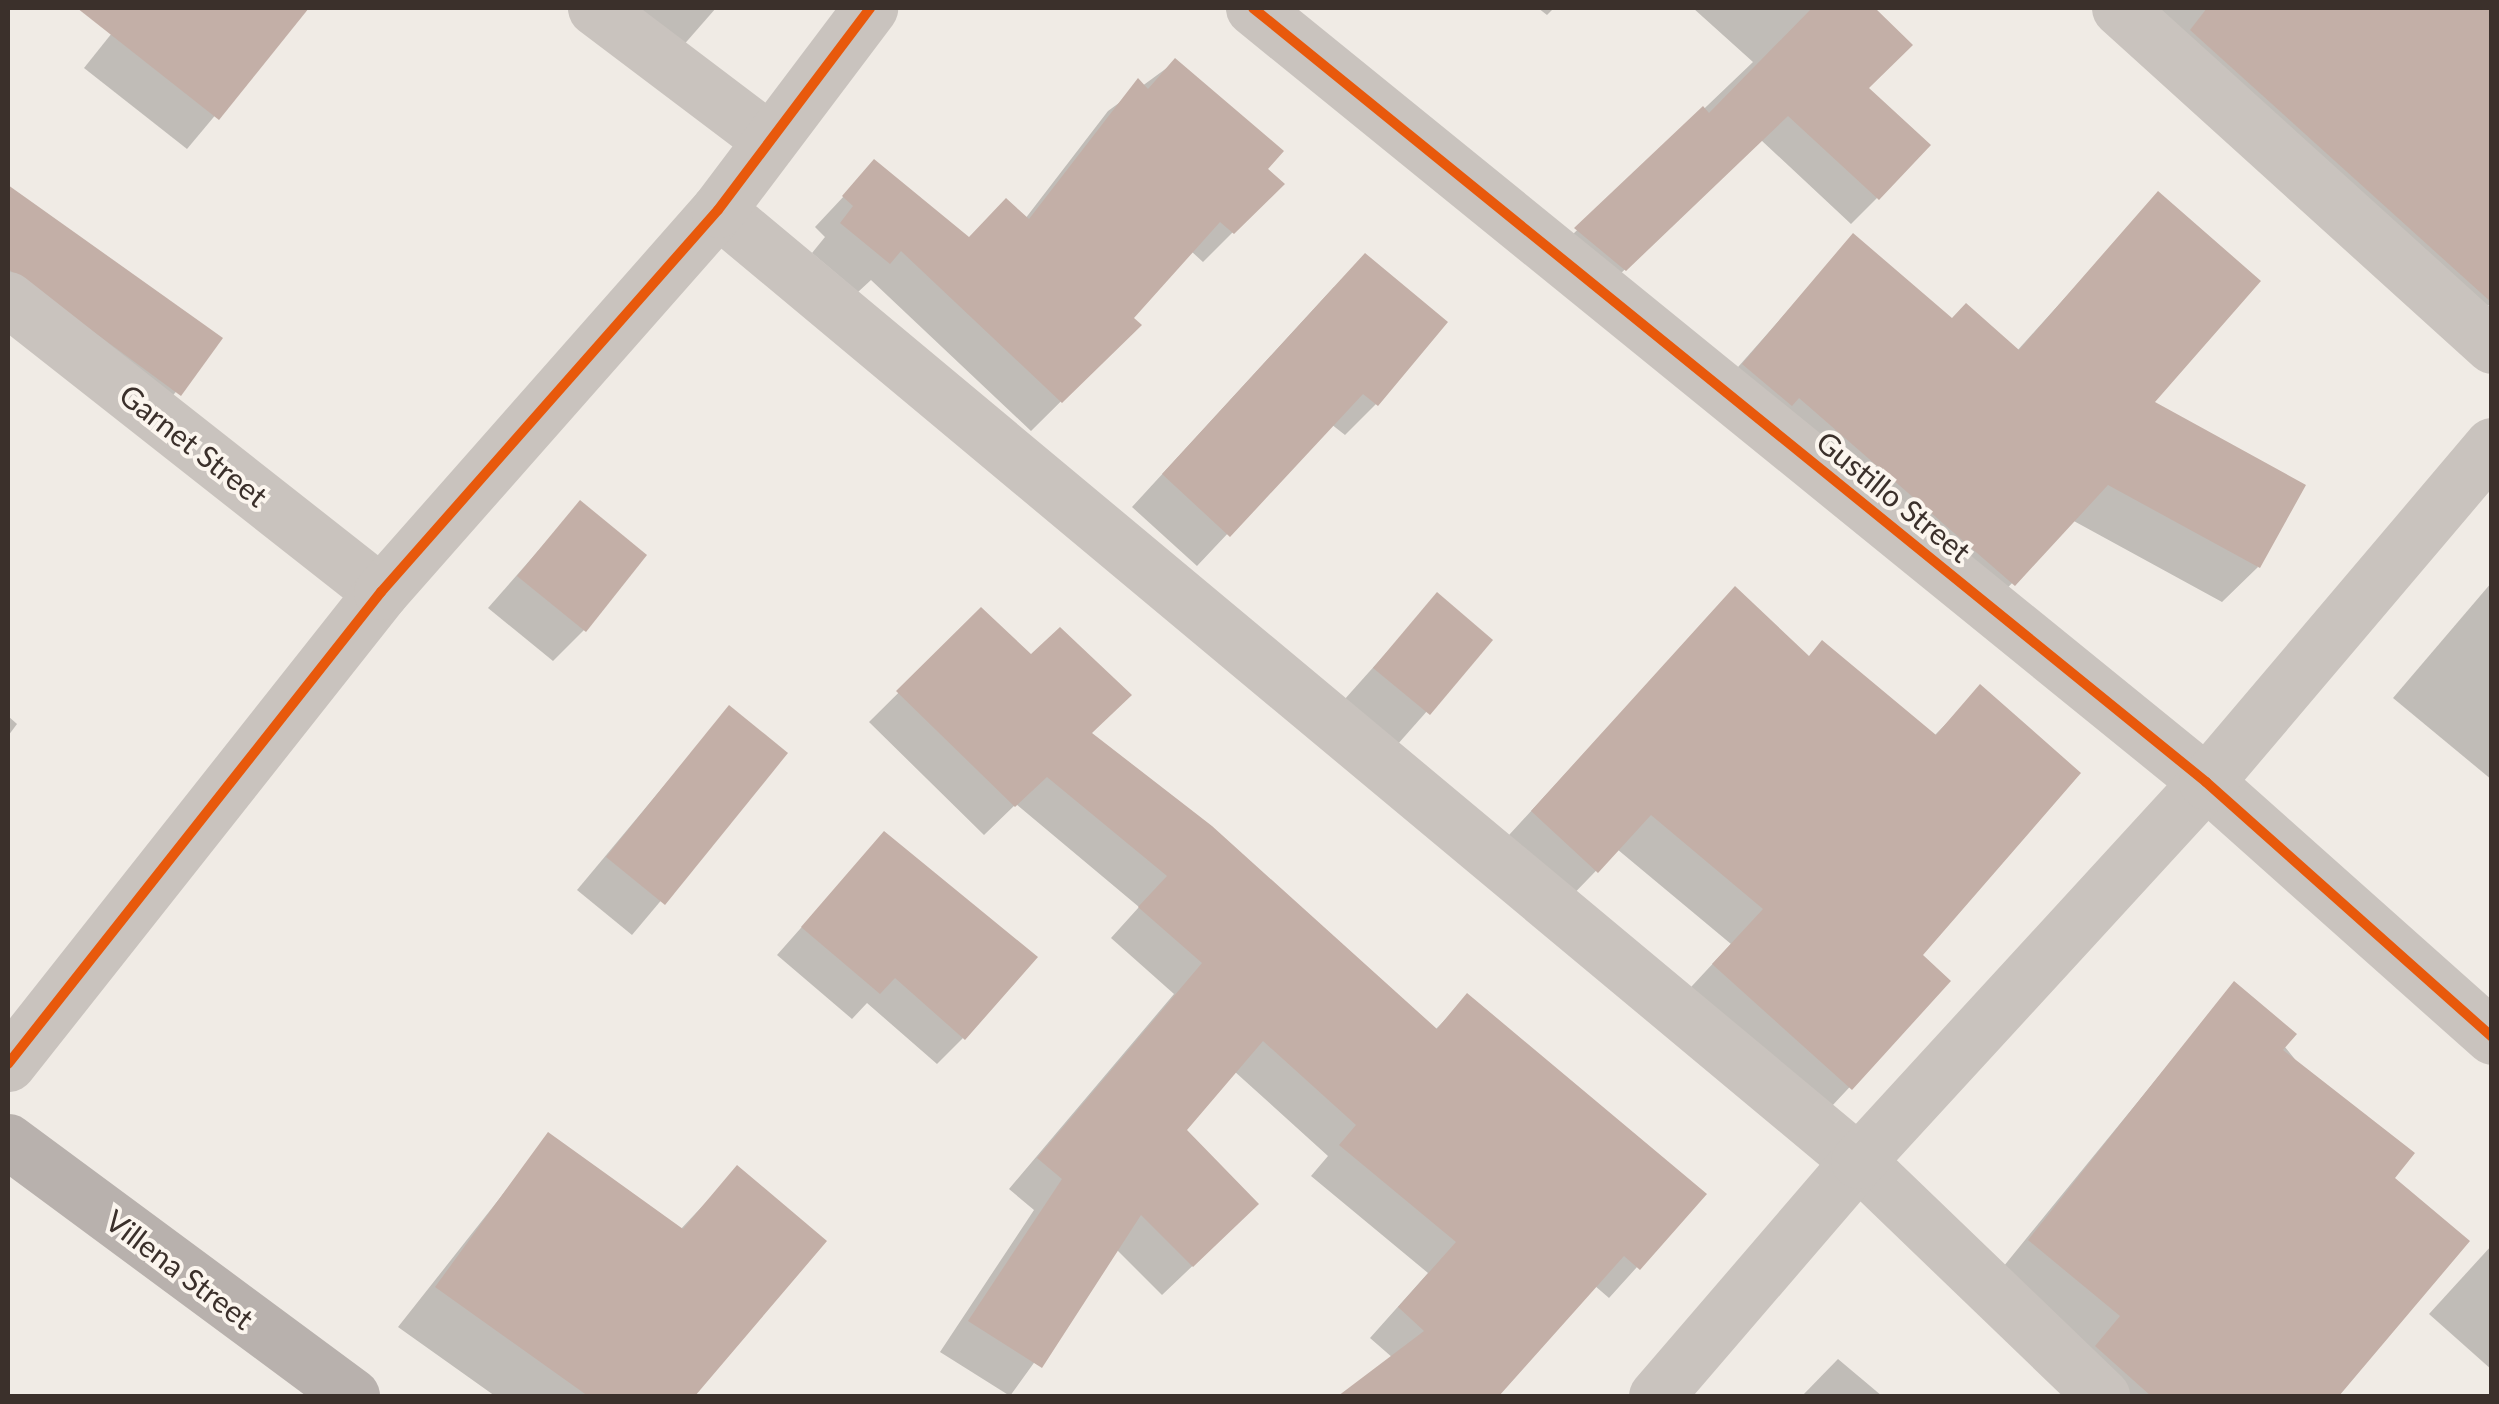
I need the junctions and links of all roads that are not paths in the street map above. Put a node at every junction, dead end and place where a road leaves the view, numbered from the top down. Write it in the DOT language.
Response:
graph roads {
  1 [pos="595,8"];
  2 [pos="870,8"];
  3 [pos="1253,8"];
  4 [pos="2119,8"];
  5 [pos="768,139"];
  6 [pos="718,210"];
  7 [pos="8,299"];
  8 [pos="2492,346"];
  9 [pos="2492,445"];
  10 [pos="381,592"];
  11 [pos="2206,782"];
  12 [pos="2492,1038"];
  13 [pos="8,1064"];
  14 [pos="8,1141"];
  15 [pos="1858,1161"];
  16 [pos="352,1396"];
  17 [pos="1656,1396"];
  18 [pos="2102,1396"];
  1 -- 5 [label="street"];
  2 -- 5 [label="street"];
  3 -- 11 [label="street, Gustillo Street"];
  4 -- 8 [label="street"];
  5 -- 6 [label="street"];
  6 -- 10 [label="street"];
  6 -- 15 [label="street"];
  7 -- 10 [label="street, Garnet Street"];
  9 -- 11 [label="street"];
  10 -- 13 [label="street"];
  11 -- 12 [label="street, Gustillo Street"];
  11 -- 15 [label="street"];
  14 -- 16 [label="main road, Villena Street"];
  15 -- 17 [label="street"];
  15 -- 18 [label="street"];
}
